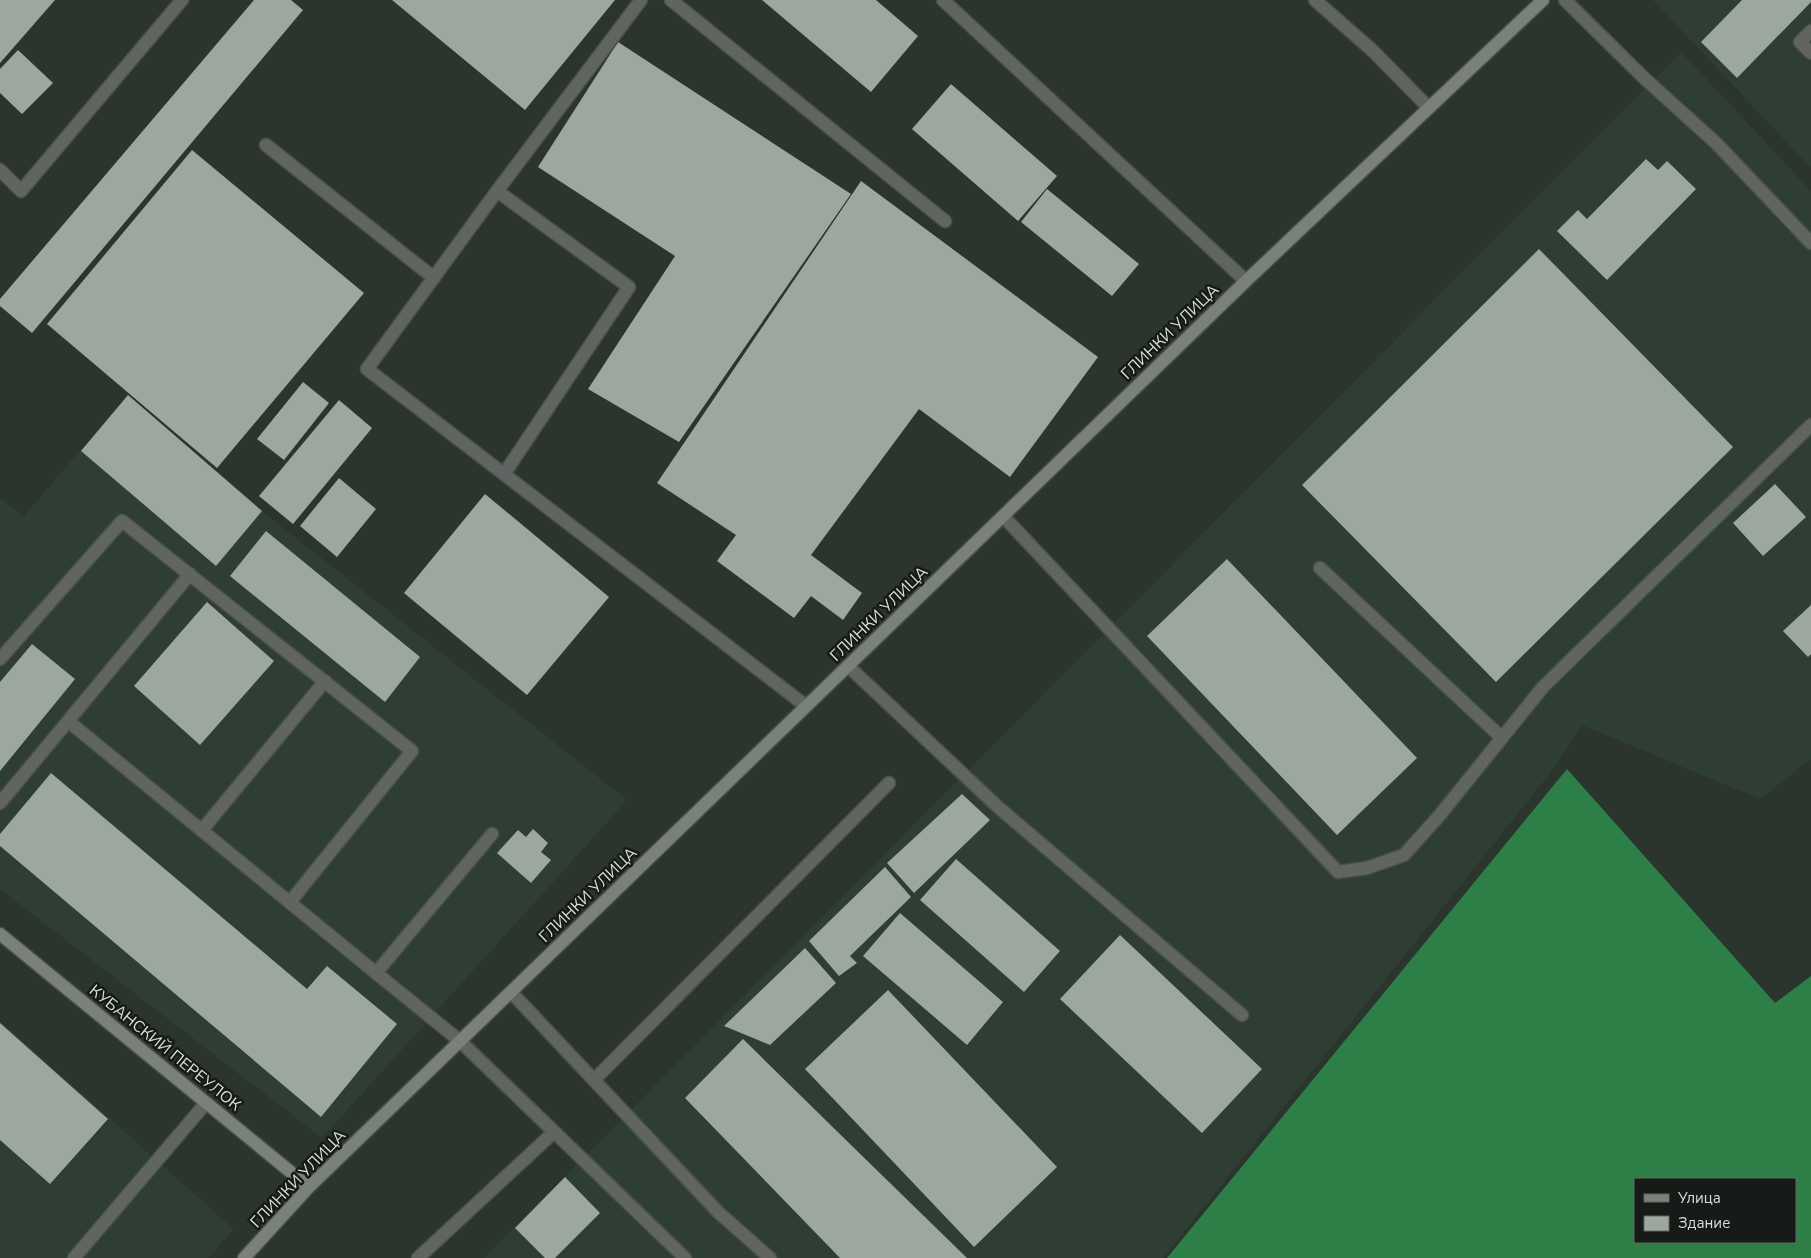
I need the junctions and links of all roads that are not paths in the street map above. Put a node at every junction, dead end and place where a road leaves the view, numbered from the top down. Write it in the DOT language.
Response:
graph roads {
  1 [pos="182,0"];
  2 [pos="641,0"];
  3 [pos="671,0"];
  4 [pos="943,0"];
  5 [pos="1315,0"];
  6 [pos="1543,0"];
  7 [pos="1565,0"];
  8 [pos="1811,31"];
  9 [pos="1811,53"];
  10 [pos="1430,108"];
  11 [pos="266,145"];
  12 [pos="0,170"];
  13 [pos="498,192"];
  14 [pos="945,221"];
  15 [pos="1811,243"];
  16 [pos="434,278"];
  17 [pos="1246,282"];
  18 [pos="1811,425"];
  19 [pos="504,474"];
  20 [pos="1003,516"];
  21 [pos="1320,568"];
  22 [pos="190,574"];
  23 [pos="0,659"];
  24 [pos="848,666"];
  25 [pos="325,681"];
  26 [pos="806,706"];
  27 [pos="68,721"];
  28 [pos="1502,738"];
  29 [pos="890,784"];
  30 [pos="0,803"];
  31 [pos="202,830"];
  32 [pos="492,834"];
  33 [pos="290,902"];
  34 [pos="0,934"];
  35 [pos="376,972"];
  36 [pos="511,992"];
  37 [pos="1242,1016"];
  38 [pos="460,1041"];
  39 [pos="594,1080"];
  40 [pos="206,1103"];
  41 [pos="554,1132"];
  42 [pos="309,1187"];
  43 [pos="680,1256"];
  44 [pos="74,1258"];
  45 [pos="244,1258"];
  46 [pos="418,1258"];
  47 [pos="770,1258"];
  1 -- 12 [label="lane"];
  2 -- 13 [label="lane"];
  3 -- 14 [label="lane"];
  4 -- 17 [label="lane"];
  5 -- 10 [label="lane"];
  6 -- 10 [label="main road, ГЛИНКИ УЛИЦА"];
  7 -- 15 [label="lane"];
  8 -- 9 [label="lane"];
  10 -- 17 [label="main road, ГЛИНКИ УЛИЦА"];
  11 -- 16 [label="lane"];
  13 -- 16 [label="lane"];
  13 -- 19 [label="lane"];
  16 -- 19 [label="lane"];
  17 -- 20 [label="main road, ГЛИНКИ УЛИЦА"];
  18 -- 28 [label="lane"];
  19 -- 26 [label="lane"];
  20 -- 24 [label="main road, ГЛИНКИ УЛИЦА"];
  20 -- 28 [label="lane"];
  21 -- 28 [label="lane"];
  22 -- 23 [label="lane"];
  22 -- 25 [label="lane"];
  22 -- 27 [label="lane"];
  24 -- 26 [label="main road, ГЛИНКИ УЛИЦА"];
  24 -- 37 [label="lane"];
  25 -- 31 [label="lane"];
  25 -- 33 [label="lane"];
  26 -- 36 [label="main road, ГЛИНКИ УЛИЦА"];
  27 -- 30 [label="lane"];
  27 -- 31 [label="lane"];
  29 -- 39 [label="lane"];
  31 -- 33 [label="lane"];
  32 -- 35 [label="lane"];
  33 -- 35 [label="lane"];
  34 -- 40 [label="main road, КУБАНСКИЙ ПЕРЕУЛОК"];
  35 -- 38 [label="lane"];
  36 -- 38 [label="main road, ГЛИНКИ УЛИЦА"];
  36 -- 39 [label="lane"];
  38 -- 41 [label="lane"];
  38 -- 42 [label="main road, ГЛИНКИ УЛИЦА"];
  39 -- 47 [label="lane"];
  40 -- 42 [label="main road, КУБАНСКИЙ ПЕРЕУЛОК"];
  40 -- 44 [label="lane"];
  41 -- 43 [label="lane"];
  41 -- 46 [label="lane"];
  42 -- 45 [label="main road, ГЛИНКИ УЛИЦА"];
}
